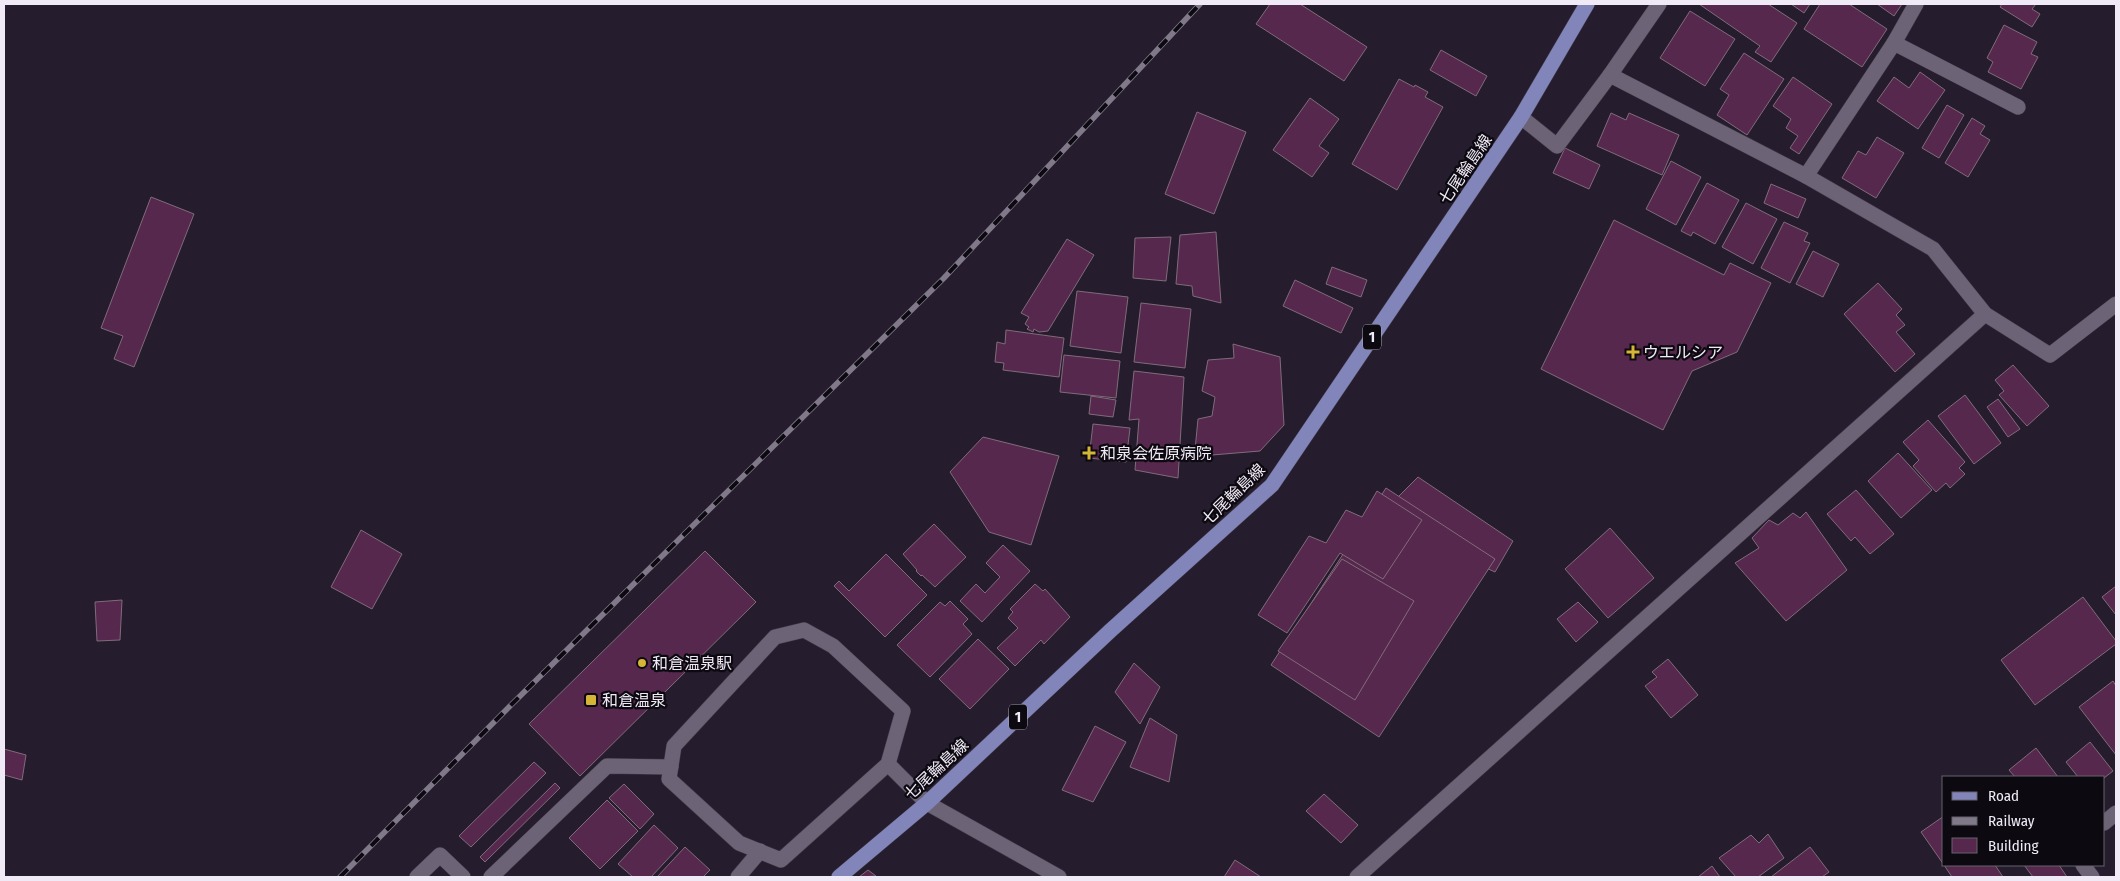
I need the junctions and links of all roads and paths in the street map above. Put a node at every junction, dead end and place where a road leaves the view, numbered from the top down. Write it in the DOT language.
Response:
graph roads {
  1 [pos="1587,4"];
  2 [pos="1659,4"];
  3 [pos="1916,4"];
  4 [pos="1894,43"];
  5 [pos="1610,75"];
  6 [pos="2018,107"];
  7 [pos="1520,117"];
  8 [pos="1806,176"];
  9 [pos="2116,304"];
  10 [pos="1985,314"];
  11 [pos="888,764"];
  12 [pos="671,767"];
  13 [pos="927,803"];
  14 [pos="2116,813"];
  15 [pos="2105,822"];
  16 [pos="760,852"];
  17 [pos="2085,866"];
  18 [pos="417,877"];
  19 [pos="463,877"];
  20 [pos="491,877"];
  21 [pos="738,877"];
  22 [pos="839,877"];
  23 [pos="1059,877"];
  24 [pos="1357,877"];
  25 [pos="2092,877"];
  1 -- 7 [label="main road, 七尾輪島線 / 1"];
  2 -- 5 [label="street"];
  3 -- 4 [label="street"];
  4 -- 6 [label="street"];
  4 -- 8 [label="street"];
  5 -- 7 [label="street"];
  5 -- 8 [label="street"];
  7 -- 13 [label="main road, 七尾輪島線 / 1"];
  8 -- 10 [label="street"];
  9 -- 10 [label="street"];
  10 -- 24 [label="street"];
  11 -- 12 [label="street"];
  11 -- 13 [label="street"];
  11 -- 16 [label="street"];
  12 -- 16 [label="street"];
  12 -- 20 [label="street"];
  13 -- 22 [label="main road, 七尾輪島線 / 1"];
  13 -- 23 [label="street"];
  14 -- 15 [label="street"];
  16 -- 21 [label="street"];
  17 -- 25 [label="street"];
  18 -- 19 [label="street"];
}
